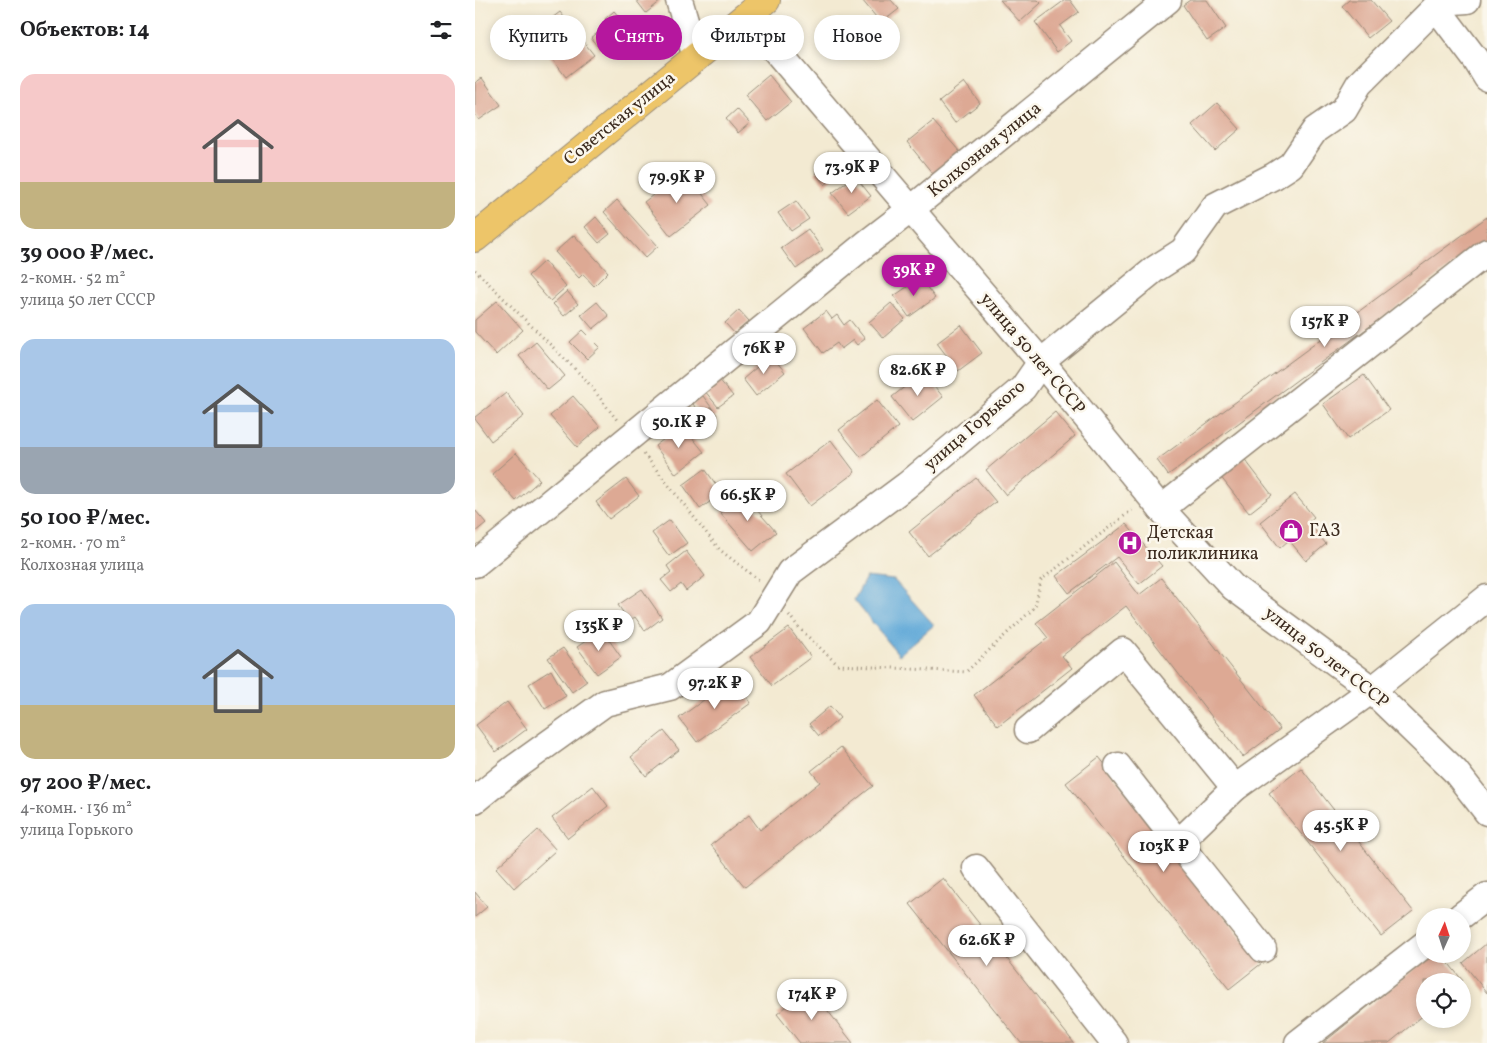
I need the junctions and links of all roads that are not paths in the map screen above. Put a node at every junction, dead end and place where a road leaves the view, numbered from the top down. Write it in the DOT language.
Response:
graph roads {
  1 [pos="679,0"];
  2 [pos="1168,0"];
  3 [pos="1467,0"];
  4 [pos="1430,6"];
  5 [pos="757,8"];
  6 [pos="692,44"];
  7 [pos="692,60"];
  8 [pos="1487,78"];
  9 [pos="911,210"];
  10 [pos="475,238"];
  11 [pos="1487,252"];
  12 [pos="1041,362"];
  13 [pos="1155,503"];
  14 [pos="475,564"];
  15 [pos="1487,598"];
  16 [pos="1371,690"];
  17 [pos="1028,730"];
  18 [pos="1118,766"];
  19 [pos="1235,788"];
  20 [pos="475,800"];
  21 [pos="1487,812"];
  22 [pos="1178,843"];
  23 [pos="975,868"];
  24 [pos="1487,896"];
  25 [pos="1471,908"];
  26 [pos="1263,950"];
  27 [pos="1416,951"];
  28 [pos="1114,1043"];
  29 [pos="1297,1043"];
  1 -- 6 [label="street"];
  2 -- 9 [label="street, Колхозная улица"];
  3 -- 4 [label="street, улица Горького"];
  4 -- 8 [label="street"];
  4 -- 12 [label="street, улица Горького"];
  5 -- 9 [label="street, улица 50 лет СССР"];
  7 -- 10 [label="main road, Советская улица"];
  9 -- 12 [label="street, улица 50 лет СССР"];
  9 -- 14 [label="street, Колхозная улица"];
  11 -- 13 [label="street"];
  12 -- 13 [label="street, улица 50 лет СССР"];
  12 -- 20 [label="street, улица Горького"];
  13 -- 16 [label="street, улица 50 лет СССР"];
  15 -- 16 [label="street"];
  16 -- 19 [label="street"];
  16 -- 21 [label="street, улица 50 лет СССР"];
  17 -- 19 [label="street"];
  18 -- 22 [label="street"];
  19 -- 22 [label="street"];
  22 -- 26 [label="street"];
  23 -- 28 [label="street"];
  24 -- 25 [label="street"];
  27 -- 29 [label="street"];
}
